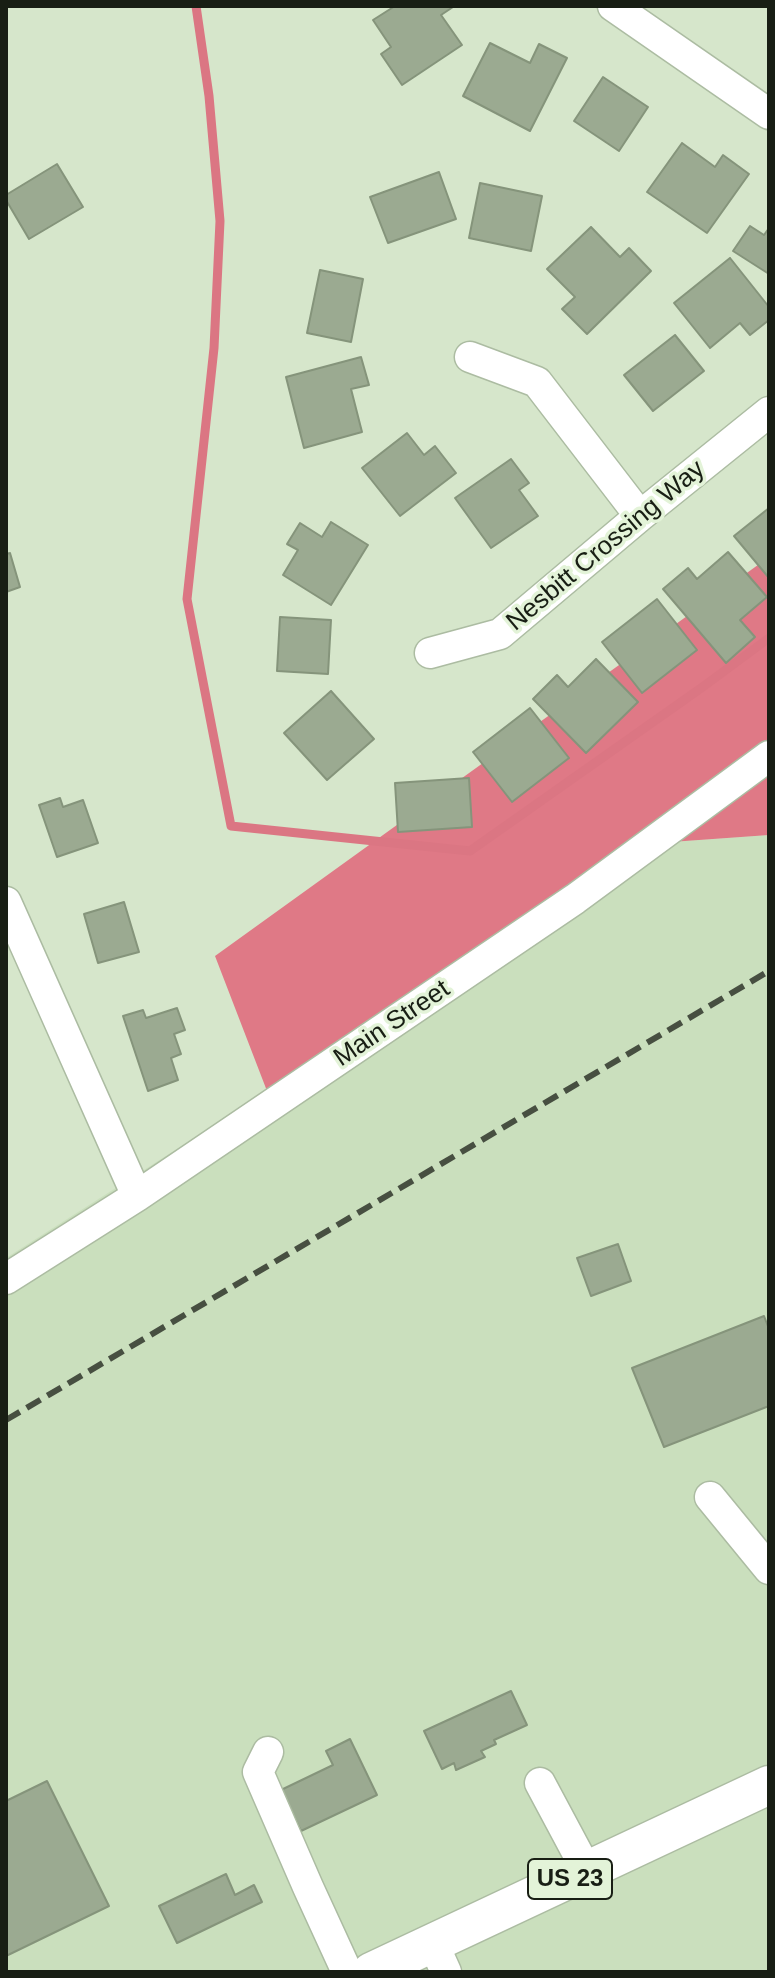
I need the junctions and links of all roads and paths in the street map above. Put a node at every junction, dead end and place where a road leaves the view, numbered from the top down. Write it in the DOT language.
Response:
graph roads {
  1 [pos="613,6"];
  2 [pos="769,114"];
  3 [pos="470,357"];
  4 [pos="769,412"];
  5 [pos="640,516"];
  6 [pos="430,653"];
  7 [pos="769,756"];
  8 [pos="6,902"];
  9 [pos="137,1196"];
  10 [pos="6,1279"];
  11 [pos="710,1497"];
  12 [pos="769,1569"];
  13 [pos="268,1752"];
  14 [pos="540,1783"];
  15 [pos="769,1785"];
  16 [pos="587,1871"];
  17 [pos="440,1958"];
  18 [pos="347,1972"];
  19 [pos="371,1972"];
  1 -- 2 [label="street"];
  3 -- 5 [label="street"];
  4 -- 5 [label="street, Nesbitt Crossing Way"];
  5 -- 6 [label="street, Nesbitt Crossing Way"];
  7 -- 9 [label="street, Main Street"];
  8 -- 9 [label="street"];
  9 -- 10 [label="street, Main Street"];
  11 -- 12 [label="street"];
  13 -- 18 [label="street"];
  14 -- 16 [label="street"];
  15 -- 16 [label="main road, US 23"];
  16 -- 17 [label="main road, US 23"];
  17 -- 19 [label="main road, US 23"];
}
